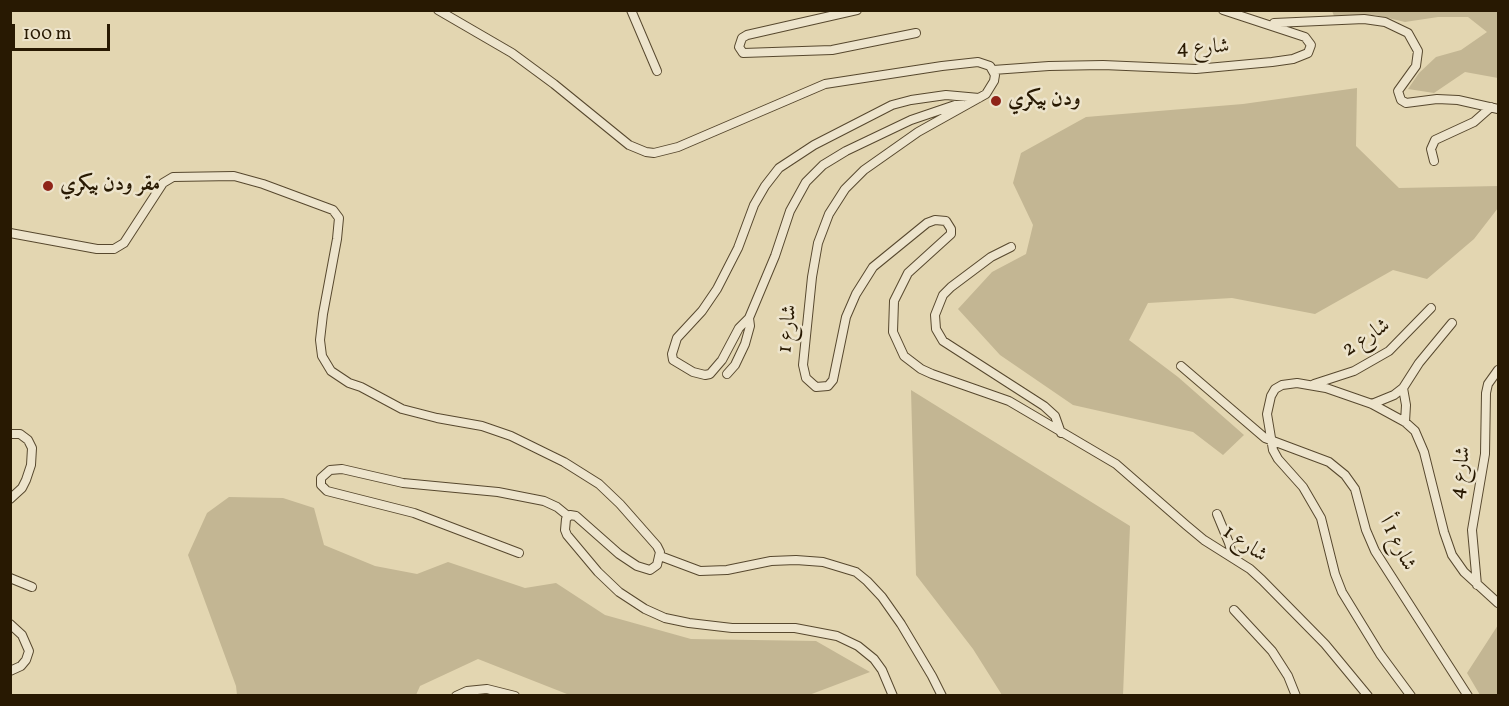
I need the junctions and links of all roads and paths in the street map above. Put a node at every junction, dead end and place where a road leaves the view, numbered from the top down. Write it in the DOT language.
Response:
graph roads {
  1 [pos="438,10"];
  2 [pos="631,10"];
  3 [pos="857,10"];
  4 [pos="1223,10"];
  5 [pos="1264,23"];
  6 [pos="916,33"];
  7 [pos="993,70"];
  8 [pos="657,71"];
  9 [pos="976,97"];
  10 [pos="1495,108"];
  11 [pos="1434,161"];
  12 [pos="10,234"];
  13 [pos="1011,247"];
  14 [pos="1431,308"];
  15 [pos="749,318"];
  16 [pos="1452,323"];
  17 [pos="1181,366"];
  18 [pos="1498,370"];
  19 [pos="727,374"];
  20 [pos="1313,385"];
  21 [pos="1403,388"];
  22 [pos="1372,404"];
  23 [pos="1405,422"];
  24 [pos="1061,433"];
  25 [pos="10,434"];
  26 [pos="1271,441"];
  27 [pos="10,499"];
  28 [pos="1217,514"];
  29 [pos="568,516"];
  30 [pos="519,554"];
  31 [pos="660,556"];
  32 [pos="1233,558"];
  33 [pos="10,578"];
  34 [pos="1477,585"];
  35 [pos="32,587"];
  36 [pos="1498,603"];
  37 [pos="1234,610"];
  38 [pos="10,624"];
  39 [pos="10,671"];
  40 [pos="1355,678"];
  41 [pos="456,696"];
  42 [pos="515,696"];
  43 [pos="893,696"];
  44 [pos="942,696"];
  45 [pos="1296,696"];
  46 [pos="1361,696"];
  47 [pos="1368,696"];
  48 [pos="1411,696"];
  49 [pos="1468,696"];
  1 -- 7 [label="street"];
  2 -- 8 [label="street"];
  3 -- 6 [label="street"];
  4 -- 5 [label="street, شارع 4"];
  5 -- 7 [label="street, شارع 4"];
  5 -- 10 [label="street"];
  7 -- 9 [label="street, شارع 1"];
  9 -- 15 [label="street"];
  9 -- 15 [label="street"];
  9 -- 24 [label="street, شارع 1"];
  10 -- 11 [label="street"];
  12 -- 31 [label="street"];
  13 -- 24 [label="street"];
  14 -- 20 [label="street, شارع 2"];
  15 -- 19 [label="street"];
  16 -- 21 [label="street"];
  17 -- 26 [label="street"];
  18 -- 34 [label="street, شارع 4"];
  20 -- 22 [label="street"];
  20 -- 26 [label="street"];
  21 -- 22 [label="street"];
  21 -- 23 [label="street"];
  22 -- 23 [label="street"];
  23 -- 34 [label="street"];
  24 -- 32 [label="street, شارع 1"];
  25 -- 27 [label="street"];
  26 -- 48 [label="street"];
  26 -- 49 [label="street, شارع 1 أ"];
  28 -- 32 [label="street"];
  29 -- 30 [label="street"];
  29 -- 31 [label="street"];
  29 -- 43 [label="street"];
  31 -- 44 [label="street"];
  32 -- 40 [label="street, شارع 1"];
  33 -- 35 [label="street"];
  34 -- 36 [label="street"];
  37 -- 45 [label="street"];
  38 -- 39 [label="street"];
  40 -- 46 [label="street"];
  40 -- 47 [label="street, شارع 1"];
  41 -- 42 [label="street"];
}
